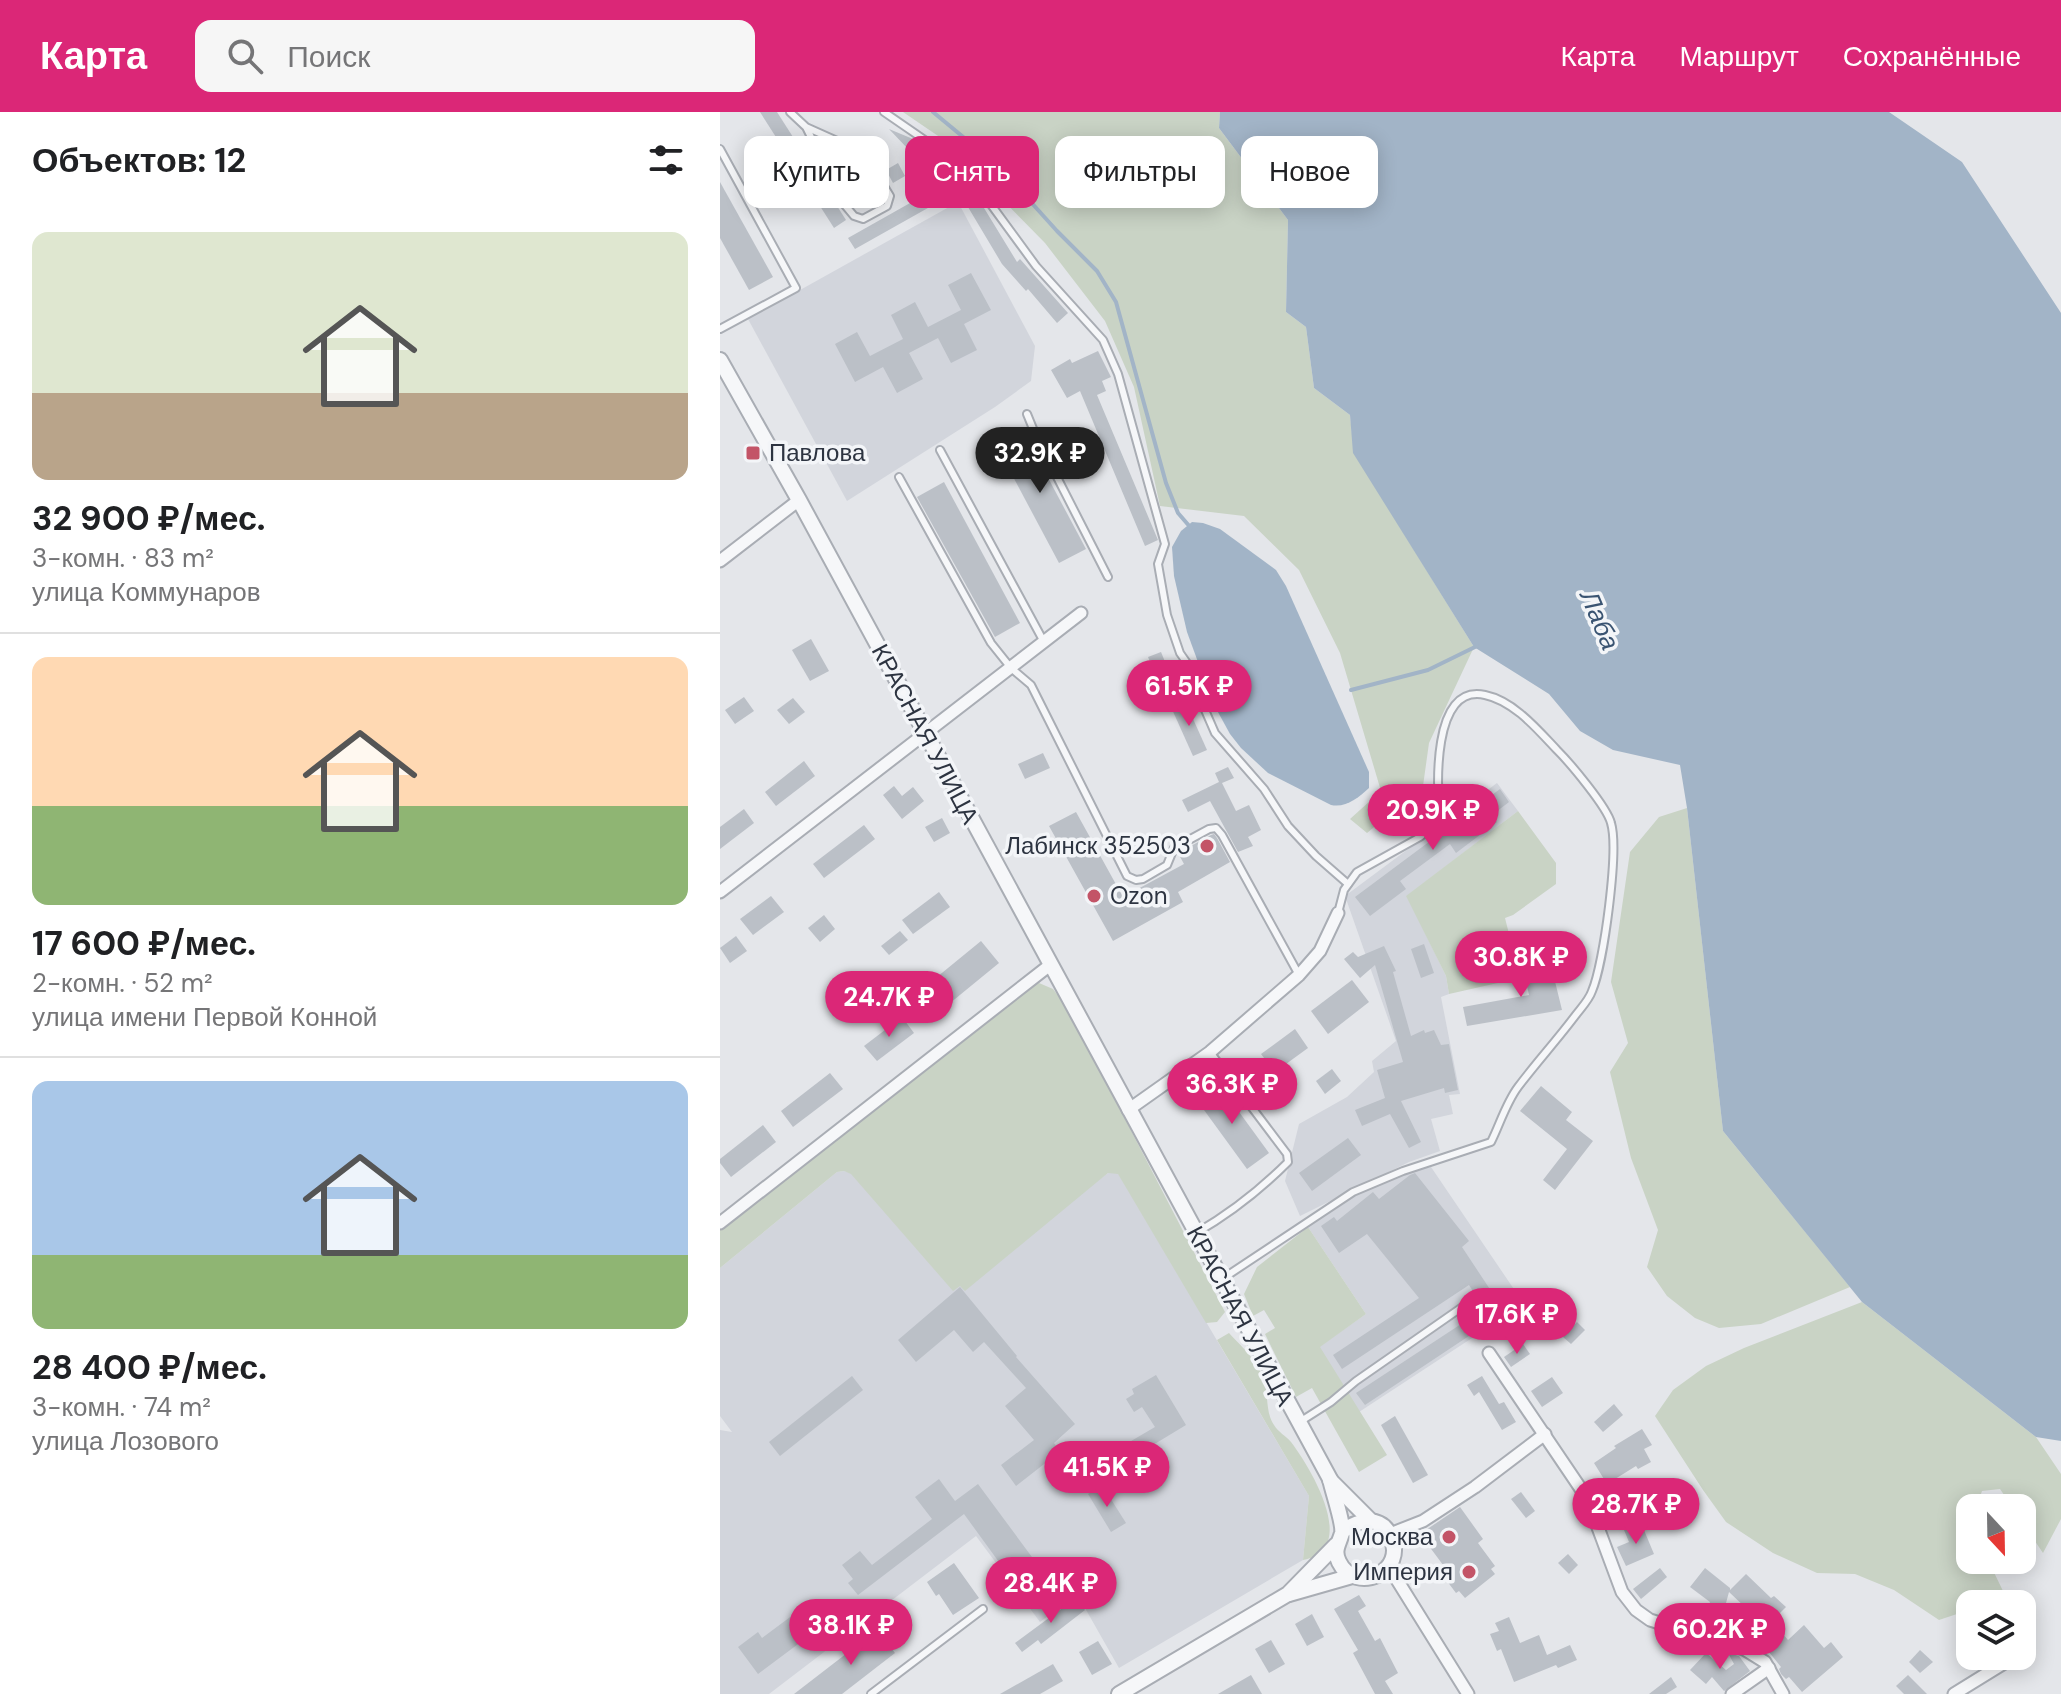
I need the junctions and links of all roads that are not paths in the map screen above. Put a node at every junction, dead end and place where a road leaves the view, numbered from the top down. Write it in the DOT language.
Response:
graph roads {
  1 [pos="790,112"];
  2 [pos="884,112"];
  3 [pos="806,127"];
  4 [pos="720,149"];
  5 [pos="720,329"];
  6 [pos="720,360"];
  7 [pos="1027,414"];
  8 [pos="940,450"];
  9 [pos="899,477"];
  10 [pos="799,500"];
  11 [pos="720,561"];
  12 [pos="1108,577"];
  13 [pos="1081,613"];
  14 [pos="1044,642"];
  15 [pos="1011,668"];
  16 [pos="925,734"];
  17 [pos="1348,884"];
  18 [pos="720,892"];
  19 [pos="1338,913"];
  20 [pos="1050,965"];
  21 [pos="1299,975"];
  22 [pos="1210,1052"];
  23 [pos="1128,1110"];
  24 [pos="720,1223"];
  25 [pos="1196,1234"];
  26 [pos="1221,1280"];
  27 [pos="1468,1303"];
  28 [pos="1489,1353"];
  29 [pos="1298,1423"];
  30 [pos="1545,1434"];
  31 [pos="1330,1479"];
  32 [pos="1371,1521"];
  33 [pos="1390,1534"];
  34 [pos="1339,1538"];
  35 [pos="1389,1567"];
  36 [pos="1352,1576"];
  37 [pos="1288,1594"];
  38 [pos="983,1609"];
  39 [pos="1769,1668"];
  40 [pos="1993,1670"];
  41 [pos="871,1694"];
  42 [pos="1119,1694"];
  43 [pos="1468,1694"];
  44 [pos="1732,1694"];
  45 [pos="1783,1694"];
  46 [pos="1954,1694"];
  1 -- 3 [label="lane"];
  2 -- 17 [label="lane"];
  3 -- 3 [label="lane"];
  4 -- 5 [label="lane"];
  6 -- 10 [label="street, КРАСНАЯ УЛИЦА"];
  7 -- 12 [label="lane"];
  8 -- 14 [label="lane"];
  9 -- 15 [label="lane"];
  10 -- 11 [label="street"];
  10 -- 16 [label="street, КРАСНАЯ УЛИЦА"];
  13 -- 14 [label="street"];
  14 -- 15 [label="street"];
  15 -- 16 [label="street"];
  15 -- 21 [label="lane"];
  16 -- 18 [label="street"];
  16 -- 20 [label="street, КРАСНАЯ УЛИЦА"];
  17 -- 19 [label="lane"];
  17 -- 26 [label="lane"];
  19 -- 21 [label="street"];
  20 -- 23 [label="street, КРАСНАЯ УЛИЦА"];
  20 -- 24 [label="street"];
  21 -- 22 [label="street"];
  22 -- 23 [label="street"];
  22 -- 25 [label="lane"];
  23 -- 25 [label="street, КРАСНАЯ УЛИЦА"];
  25 -- 26 [label="street, КРАСНАЯ УЛИЦА"];
  26 -- 29 [label="street, КРАСНАЯ УЛИЦА"];
  27 -- 29 [label="lane"];
  28 -- 30 [label="street"];
  29 -- 31 [label="street, КРАСНАЯ УЛИЦА"];
  30 -- 33 [label="street"];
  30 -- 39 [label="street"];
  31 -- 32 [label="street, КРАСНАЯ УЛИЦА"];
  31 -- 34 [label="street, КРАСНАЯ УЛИЦА"];
  32 -- 33 [label="street, КРАСНАЯ УЛИЦА"];
  32 -- 34 [label="street"];
  33 -- 35 [label="street"];
  34 -- 36 [label="street, КРАСНАЯ УЛИЦА"];
  34 -- 37 [label="street"];
  35 -- 36 [label="street"];
  35 -- 43 [label="street"];
  36 -- 37 [label="street"];
  37 -- 42 [label="street"];
  38 -- 41 [label="lane"];
  39 -- 44 [label="street"];
  39 -- 45 [label="street"];
  40 -- 46 [label="street"];
}
